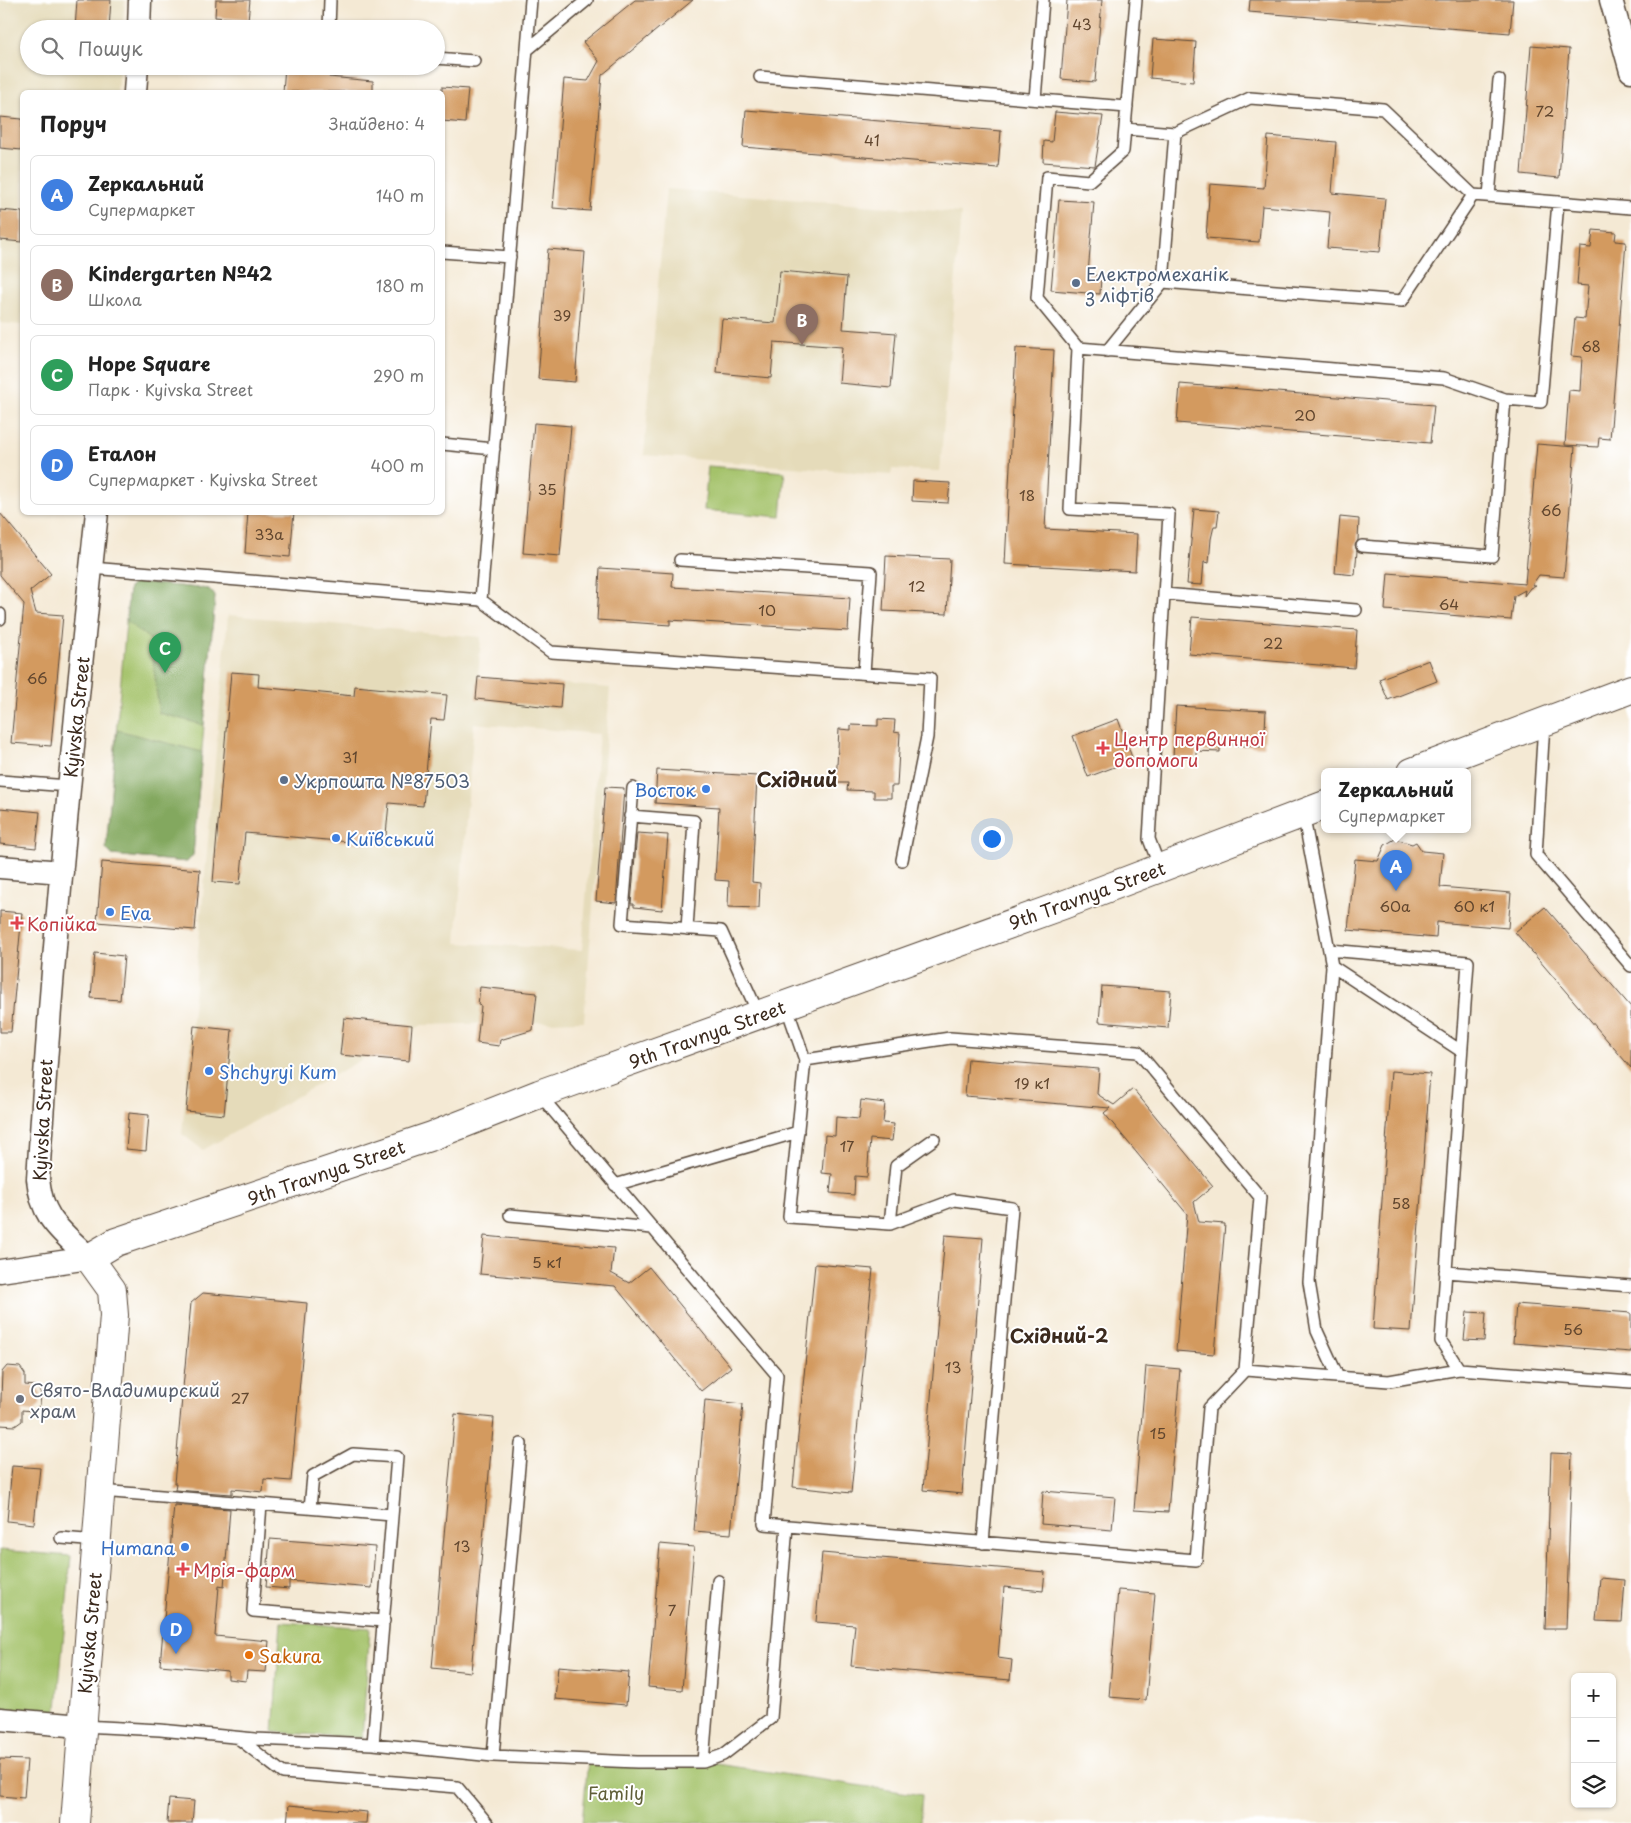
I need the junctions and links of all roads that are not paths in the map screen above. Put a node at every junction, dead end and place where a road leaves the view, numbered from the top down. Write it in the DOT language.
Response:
graph roads {
  1 [pos="140,0"];
  2 [pos="330,0"];
  3 [pos="531,0"];
  4 [pos="587,0"];
  5 [pos="1043,0"];
  6 [pos="1136,0"];
  7 [pos="1611,0"];
  8 [pos="139,20"];
  9 [pos="330,20"];
  10 [pos="526,50"];
  11 [pos="445,59"];
  12 [pos="474,61"];
  13 [pos="1631,71"];
  14 [pos="136,75"];
  15 [pos="760,77"];
  16 [pos="1499,80"];
  17 [pos="135,90"];
  18 [pos="1035,99"];
  19 [pos="1127,107"];
  20 [pos="1125,129"];
  21 [pos="1175,133"];
  22 [pos="1474,195"];
  23 [pos="1489,196"];
  24 [pos="1558,202"];
  25 [pos="1631,208"];
  26 [pos="445,252"];
  27 [pos="510,257"];
  28 [pos="1163,282"];
  29 [pos="1078,348"];
  30 [pos="1107,350"];
  31 [pos="1505,399"];
  32 [pos="445,444"];
  33 [pos="494,449"];
  34 [pos="97,515"];
  35 [pos="1362,546"];
  36 [pos="680,560"];
  37 [pos="91,568"];
  38 [pos="1164,594"];
  39 [pos="482,600"];
  40 [pos="1356,610"];
  41 [pos="0,614"];
  42 [pos="0,619"];
  43 [pos="864,673"];
  44 [pos="1631,689"];
  45 [pos="1544,722"];
  46 [pos="1423,768"];
  47 [pos="0,781"];
  48 [pos="68,786"];
  49 [pos="633,788"];
  50 [pos="1314,809"];
  51 [pos="630,816"];
  52 [pos="902,860"];
  53 [pos="0,867"];
  54 [pos="1160,868"];
  55 [pos="62,872"];
  56 [pos="687,929"];
  57 [pos="1328,950"];
  58 [pos="1332,966"];
  59 [pos="1631,966"];
  60 [pos="786,1005"];
  61 [pos="759,1015"];
  62 [pos="1461,1051"];
  63 [pos="805,1060"];
  64 [pos="539,1094"];
  65 [pos="798,1132"];
  66 [pos="934,1139"];
  67 [pos="615,1185"];
  68 [pos="510,1215"];
  69 [pos="890,1224"];
  70 [pos="652,1228"];
  71 [pos="88,1258"];
  72 [pos="0,1271"];
  73 [pos="1445,1272"];
  74 [pos="1631,1286"];
  75 [pos="1459,1369"];
  76 [pos="1245,1370"];
  77 [pos="1338,1377"];
  78 [pos="1631,1382"];
  79 [pos="521,1444"];
  80 [pos="101,1491"];
  81 [pos="261,1504"];
  82 [pos="310,1508"];
  83 [pos="392,1515"];
  84 [pos="787,1526"];
  85 [pos="61,1538"];
  86 [pos="97,1541"];
  87 [pos="983,1542"];
  88 [pos="718,1582"];
  89 [pos="384,1621"];
  90 [pos="0,1719"];
  91 [pos="81,1726"];
  92 [pos="238,1738"];
  93 [pos="373,1744"];
  94 [pos="493,1756"];
  95 [pos="703,1762"];
  96 [pos="75,1823"];
  97 [pos="487,1823"];
  1 -- 8 [label="street"];
  2 -- 9 [label="lane"];
  3 -- 10 [label="lane"];
  4 -- 10 [label="lane"];
  5 -- 18 [label="lane"];
  6 -- 19 [label="lane"];
  7 -- 13 [label="street"];
  10 -- 27 [label="lane"];
  11 -- 12 [label="lane"];
  14 -- 17 [label="street"];
  15 -- 18 [label="lane"];
  16 -- 23 [label="lane"];
  18 -- 19 [label="lane"];
  19 -- 20 [label="lane"];
  20 -- 21 [label="lane"];
  20 -- 29 [label="lane"];
  21 -- 22 [label="lane"];
  21 -- 28 [label="lane"];
  22 -- 23 [label="lane"];
  22 -- 28 [label="lane"];
  23 -- 24 [label="lane"];
  24 -- 25 [label="lane"];
  24 -- 31 [label="lane"];
  26 -- 27 [label="lane"];
  27 -- 33 [label="lane"];
  28 -- 30 [label="lane"];
  29 -- 30 [label="lane"];
  29 -- 38 [label="lane"];
  30 -- 31 [label="lane"];
  31 -- 35 [label="lane"];
  32 -- 33 [label="lane"];
  33 -- 39 [label="lane"];
  34 -- 37 [label="street, Kyivska Street"];
  36 -- 43 [label="lane"];
  37 -- 39 [label="lane"];
  37 -- 48 [label="street, Kyivska Street"];
  38 -- 40 [label="lane"];
  38 -- 54 [label="lane"];
  39 -- 43 [label="lane"];
  41 -- 42 [label="lane"];
  43 -- 52 [label="lane"];
  44 -- 45 [label="street"];
  45 -- 46 [label="street"];
  45 -- 59 [label="lane"];
  47 -- 48 [label="lane"];
  48 -- 55 [label="street, Kyivska Street"];
  49 -- 51 [label="lane"];
  50 -- 54 [label="street, 9th Travnya Street"];
  50 -- 57 [label="lane"];
  51 -- 56 [label="lane"];
  51 -- 56 [label="lane"];
  53 -- 55 [label="street"];
  54 -- 60 [label="street, 9th Travnya Street"];
  55 -- 71 [label="street, Kyivska Street"];
  56 -- 61 [label="lane"];
  57 -- 58 [label="lane"];
  57 -- 62 [label="lane"];
  58 -- 62 [label="lane"];
  58 -- 77 [label="lane"];
  60 -- 61 [label="street, 9th Travnya Street"];
  60 -- 63 [label="lane"];
  61 -- 64 [label="street, 9th Travnya Street"];
  62 -- 73 [label="lane"];
  63 -- 65 [label="lane"];
  63 -- 76 [label="lane"];
  64 -- 67 [label="lane"];
  64 -- 71 [label="street, 9th Travnya Street"];
  65 -- 67 [label="lane"];
  65 -- 69 [label="lane"];
  66 -- 69 [label="lane"];
  67 -- 70 [label="lane"];
  68 -- 70 [label="lane"];
  69 -- 87 [label="lane"];
  70 -- 84 [label="lane"];
  71 -- 72 [label="street"];
  71 -- 80 [label="street, Kyivska Street"];
  73 -- 74 [label="lane"];
  73 -- 75 [label="lane"];
  75 -- 77 [label="lane"];
  75 -- 78 [label="lane"];
  76 -- 77 [label="lane"];
  76 -- 87 [label="lane"];
  79 -- 94 [label="lane"];
  80 -- 81 [label="lane"];
  80 -- 86 [label="street, Kyivska Street"];
  81 -- 82 [label="lane"];
  81 -- 89 [label="lane"];
  82 -- 83 [label="lane"];
  82 -- 83 [label="lane"];
  83 -- 89 [label="lane"];
  84 -- 87 [label="lane"];
  84 -- 95 [label="lane"];
  85 -- 86 [label="lane"];
  86 -- 91 [label="street, Kyivska Street"];
  88 -- 95 [label="lane"];
  89 -- 93 [label="lane"];
  90 -- 91 [label="street"];
  91 -- 92 [label="lane"];
  91 -- 96 [label="street, Kyivska Street"];
  92 -- 93 [label="lane"];
  92 -- 97 [label="lane"];
  93 -- 94 [label="lane"];
  94 -- 95 [label="lane"];
}
